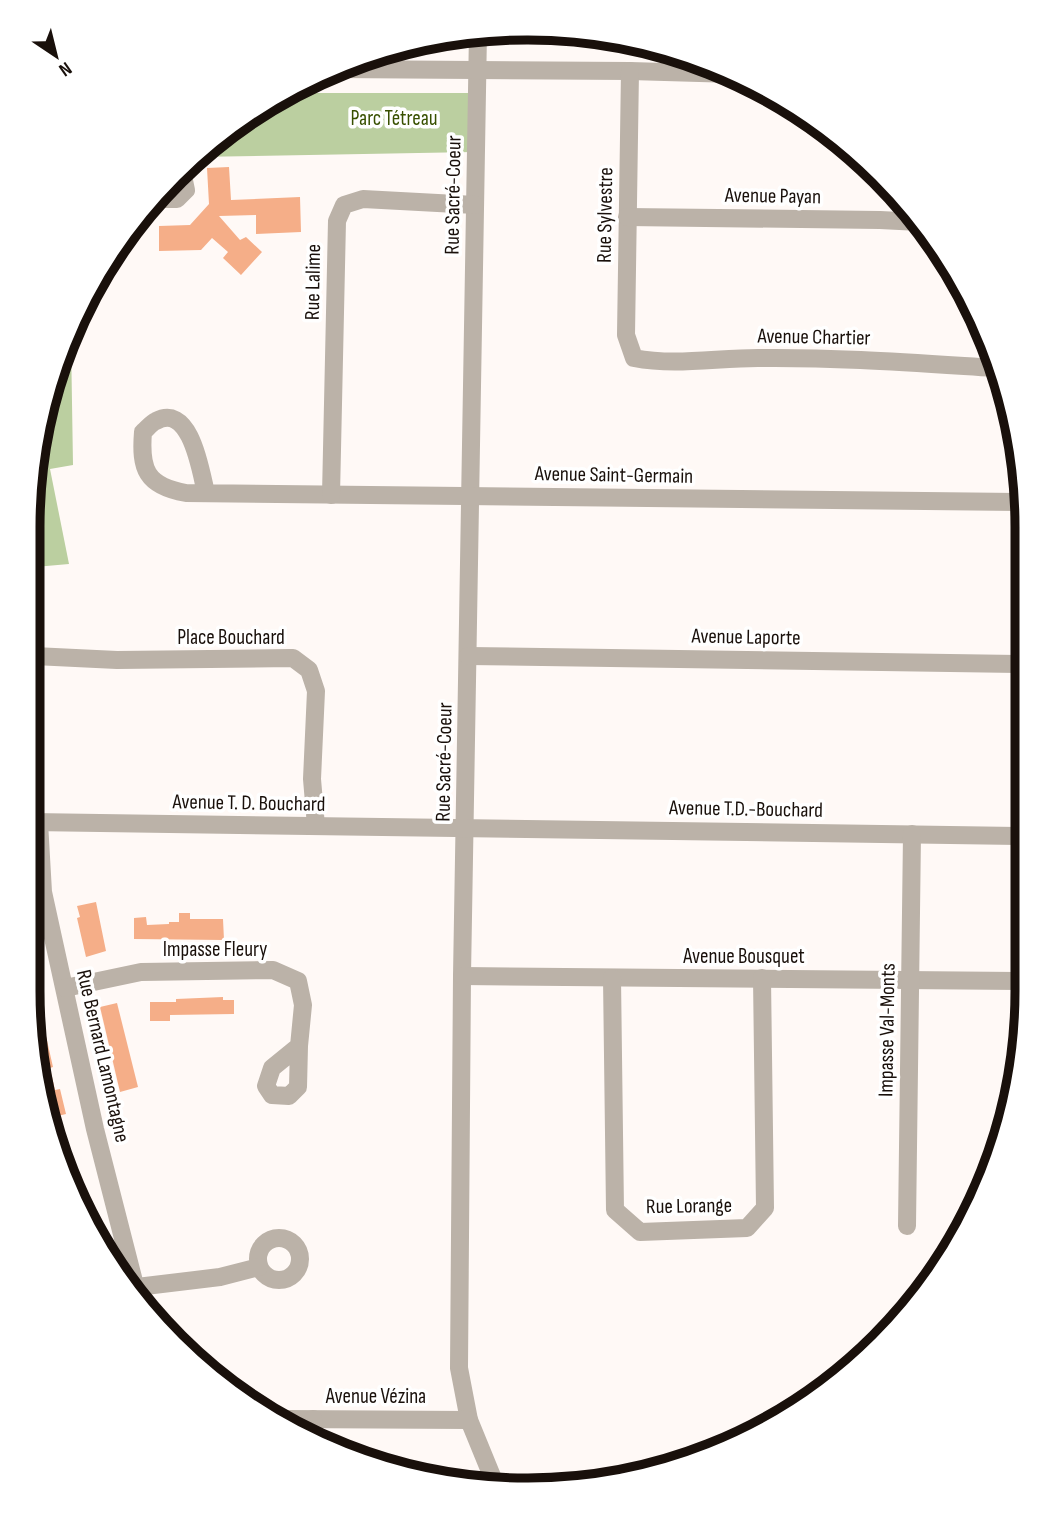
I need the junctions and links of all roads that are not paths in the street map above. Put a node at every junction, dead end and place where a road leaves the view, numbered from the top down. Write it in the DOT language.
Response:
graph roads {
  1 [pos="478,43"];
  2 [pos="362,69"];
  3 [pos="478,70"];
  4 [pos="630,71"];
  5 [pos="703,73"];
  6 [pos="184,182"];
  7 [pos="168,199"];
  8 [pos="475,205"];
  9 [pos="627,217"];
  10 [pos="906,221"];
  11 [pos="634,358"];
  12 [pos="988,368"];
  13 [pos="206,493"];
  14 [pos="331,495"];
  15 [pos="471,497"];
  16 [pos="1014,502"];
  17 [pos="40,656"];
  18 [pos="468,656"];
  19 [pos="1015,664"];
  20 [pos="40,822"];
  21 [pos="316,827"];
  22 [pos="466,827"];
  23 [pos="912,834"];
  24 [pos="1015,836"];
  25 [pos="40,866"];
  26 [pos="463,976"];
  27 [pos="612,978"];
  28 [pos="762,978"];
  29 [pos="910,979"];
  30 [pos="1015,981"];
  31 [pos="65,988"];
  32 [pos="299,1046"];
  33 [pos="907,1226"];
  34 [pos="259,1267"];
  35 [pos="133,1276"];
  36 [pos="144,1291"];
  37 [pos="296,1419"];
  38 [pos="313,1419"];
  39 [pos="469,1420"];
  40 [pos="314,1429"];
  41 [pos="492,1477"];
  1 -- 3 [label="street, Rue Sacré-Coeur"];
  2 -- 3 [label="street"];
  3 -- 4 [label="street"];
  3 -- 8 [label="street, Rue Sacré-Coeur"];
  4 -- 5 [label="street"];
  4 -- 9 [label="street, Rue Sylvestre"];
  6 -- 7 [label="street"];
  8 -- 14 [label="street, Rue Lalime"];
  8 -- 15 [label="street, Rue Sacré-Coeur"];
  9 -- 10 [label="street, Avenue Payan"];
  9 -- 11 [label="street, Rue Sylvestre"];
  11 -- 12 [label="street, Avenue Chartier"];
  13 -- 13 [label="street, Avenue Saint-Germain"];
  13 -- 14 [label="street, Avenue Saint-Germain"];
  14 -- 15 [label="street, Avenue Saint-Germain"];
  15 -- 16 [label="street, Avenue Saint-Germain"];
  15 -- 18 [label="street, Rue Sacré-Coeur"];
  17 -- 21 [label="street, Place Bouchard"];
  18 -- 19 [label="street, Avenue Laporte"];
  18 -- 22 [label="street, Rue Sacré-Coeur"];
  20 -- 21 [label="street, Avenue T. D. Bouchard"];
  21 -- 22 [label="street, Avenue T. D. Bouchard"];
  22 -- 23 [label="street, Avenue T.D.-Bouchard"];
  22 -- 26 [label="street, Rue Sacré-Coeur"];
  23 -- 24 [label="street, Avenue T.D.-Bouchard"];
  23 -- 29 [label="street, Impasse Val-Monts"];
  25 -- 31 [label="street, Rue Bernard Lamontagne"];
  26 -- 27 [label="street, Avenue Bousquet"];
  26 -- 39 [label="street, Rue Sacré-Coeur"];
  27 -- 28 [label="street, Avenue Bousquet"];
  27 -- 28 [label="street, Rue Lorange"];
  28 -- 29 [label="street, Avenue Bousquet"];
  29 -- 30 [label="street, Avenue Bousquet"];
  29 -- 33 [label="street, Impasse Val-Monts"];
  31 -- 32 [label="street, Impasse Fleury"];
  31 -- 35 [label="street, Rue Bernard Lamontagne"];
  34 -- 36 [label="street"];
  37 -- 38 [label="street, Avenue Vézina"];
  38 -- 39 [label="street, Avenue Vézina"];
  38 -- 40 [label="street"];
  39 -- 41 [label="street, Rue Sacré-Coeur"];
}
